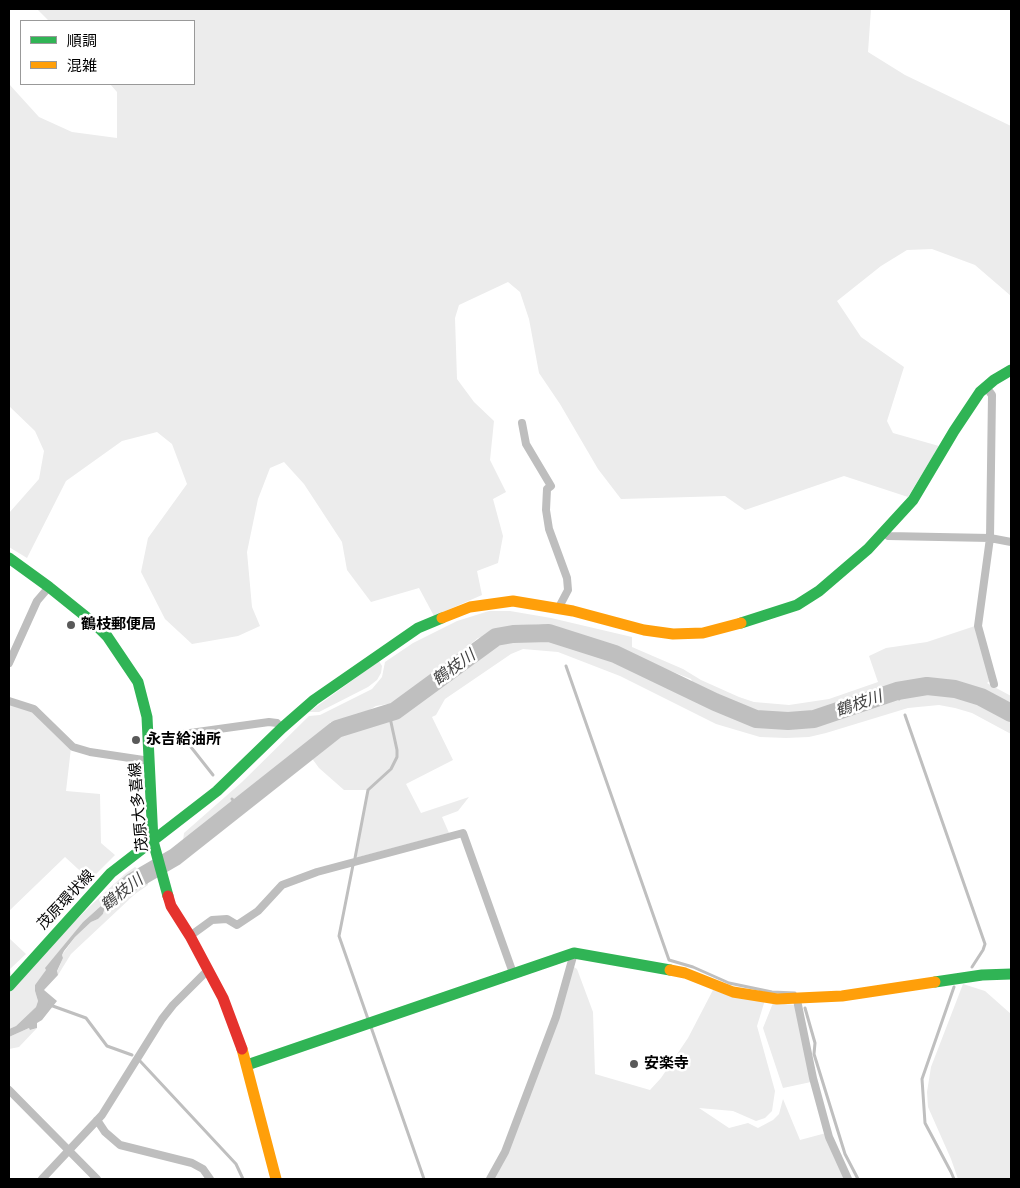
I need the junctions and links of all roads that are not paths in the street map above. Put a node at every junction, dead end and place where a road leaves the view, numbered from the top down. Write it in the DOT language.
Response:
graph roads {
  1 [pos="1011,370"];
  2 [pos="986,388"];
  3 [pos="522,423"];
  4 [pos="883,532"];
  5 [pos="990,538"];
  6 [pos="1011,542"];
  7 [pos="9,558"];
  8 [pos="49,587"];
  9 [pos="558,609"];
  10 [pos="9,663"];
  11 [pos="994,684"];
  12 [pos="9,701"];
  13 [pos="282,728"];
  14 [pos="147,739"];
  15 [pos="150,761"];
  16 [pos="155,847"];
  17 [pos="190,936"];
  18 [pos="574,954"];
  19 [pos="208,970"];
  20 [pos="514,973"];
  21 [pos="1011,974"];
  22 [pos="9,986"];
  23 [pos="797,1000"];
  24 [pos="247,1065"];
  25 [pos="9,1090"];
  26 [pos="97,1120"];
  27 [pos="69,1150"];
  28 [pos="42,1179"];
  29 [pos="97,1179"];
  30 [pos="210,1179"];
  31 [pos="276,1179"];
  32 [pos="490,1179"];
  33 [pos="848,1179"];
  1 -- 2 [label="main road, 茂原環状線"];
  2 -- 4 [label="main road, 茂原環状線"];
  2 -- 5 [label="street"];
  3 -- 9 [label="street"];
  4 -- 5 [label="street"];
  4 -- 9 [label="main road, 茂原環状線"];
  5 -- 6 [label="street"];
  5 -- 11 [label="street"];
  7 -- 8 [label="main road, 茂原大多喜線"];
  8 -- 10 [label="street"];
  8 -- 14 [label="main road, 茂原大多喜線"];
  9 -- 13 [label="main road, 茂原環状線"];
  12 -- 15 [label="street"];
  13 -- 14 [label="street"];
  13 -- 16 [label="main road, 茂原環状線"];
  14 -- 15 [label="main road, 茂原大多喜線"];
  15 -- 16 [label="main road, 茂原大多喜線"];
  16 -- 17 [label="main road, 茂原大多喜線"];
  16 -- 22 [label="main road, 茂原環状線"];
  17 -- 19 [label="main road, 茂原大多喜線"];
  17 -- 20 [label="street"];
  18 -- 20 [label="main road"];
  18 -- 23 [label="main road"];
  18 -- 32 [label="street"];
  19 -- 24 [label="main road, 茂原大多喜線"];
  19 -- 26 [label="street"];
  20 -- 24 [label="main road"];
  21 -- 23 [label="main road"];
  23 -- 33 [label="street"];
  24 -- 31 [label="main road, 茂原大多喜線"];
  25 -- 27 [label="street"];
  26 -- 27 [label="street"];
  26 -- 30 [label="street"];
  27 -- 28 [label="street"];
  27 -- 29 [label="street"];
}
